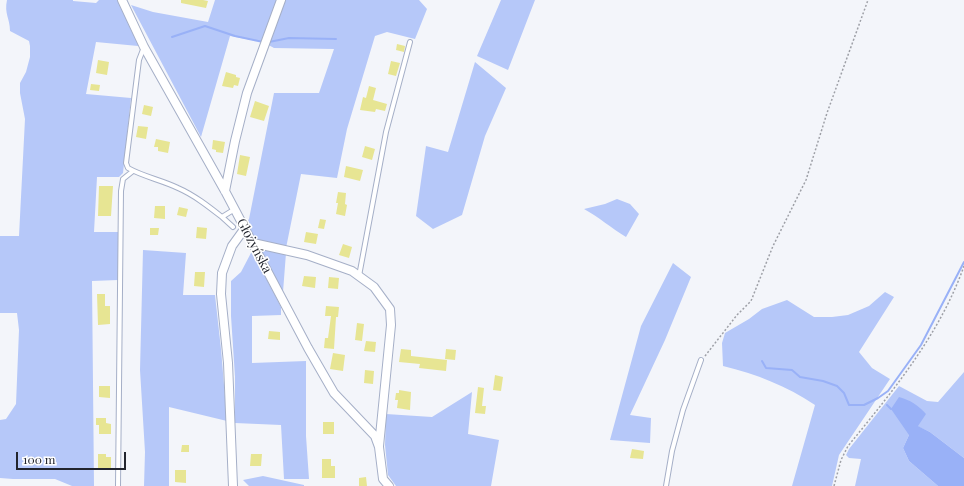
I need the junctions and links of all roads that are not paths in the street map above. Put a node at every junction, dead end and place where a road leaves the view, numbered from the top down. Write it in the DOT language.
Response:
graph roads {
  1 [pos="122,0"];
  2 [pos="281,0"];
  3 [pos="410,42"];
  4 [pos="144,47"];
  5 [pos="133,171"];
  6 [pos="225,191"];
  7 [pos="235,209"];
  8 [pos="222,217"];
  9 [pos="233,227"];
  10 [pos="245,228"];
  11 [pos="253,243"];
  12 [pos="359,276"];
  13 [pos="701,360"];
  14 [pos="379,446"];
  15 [pos="118,486"];
  16 [pos="233,486"];
  17 [pos="389,486"];
  18 [pos="666,486"];
  1 -- 4 [label="street, Głożyńska"];
  2 -- 6 [label="street"];
  3 -- 12 [label="lane"];
  4 -- 5 [label="lane"];
  4 -- 6 [label="street, Głożyńska"];
  5 -- 8 [label="lane"];
  5 -- 15 [label="lane"];
  6 -- 7 [label="street, Głożyńska"];
  7 -- 8 [label="lane"];
  7 -- 10 [label="street, Głożyńska"];
  8 -- 9 [label="lane"];
  10 -- 11 [label="street, Głożyńska"];
  10 -- 16 [label="street"];
  11 -- 12 [label="street"];
  11 -- 14 [label="street, Głożyńska"];
  12 -- 14 [label="street"];
  13 -- 18 [label="lane"];
  14 -- 17 [label="street, Głożyńska"];
}
